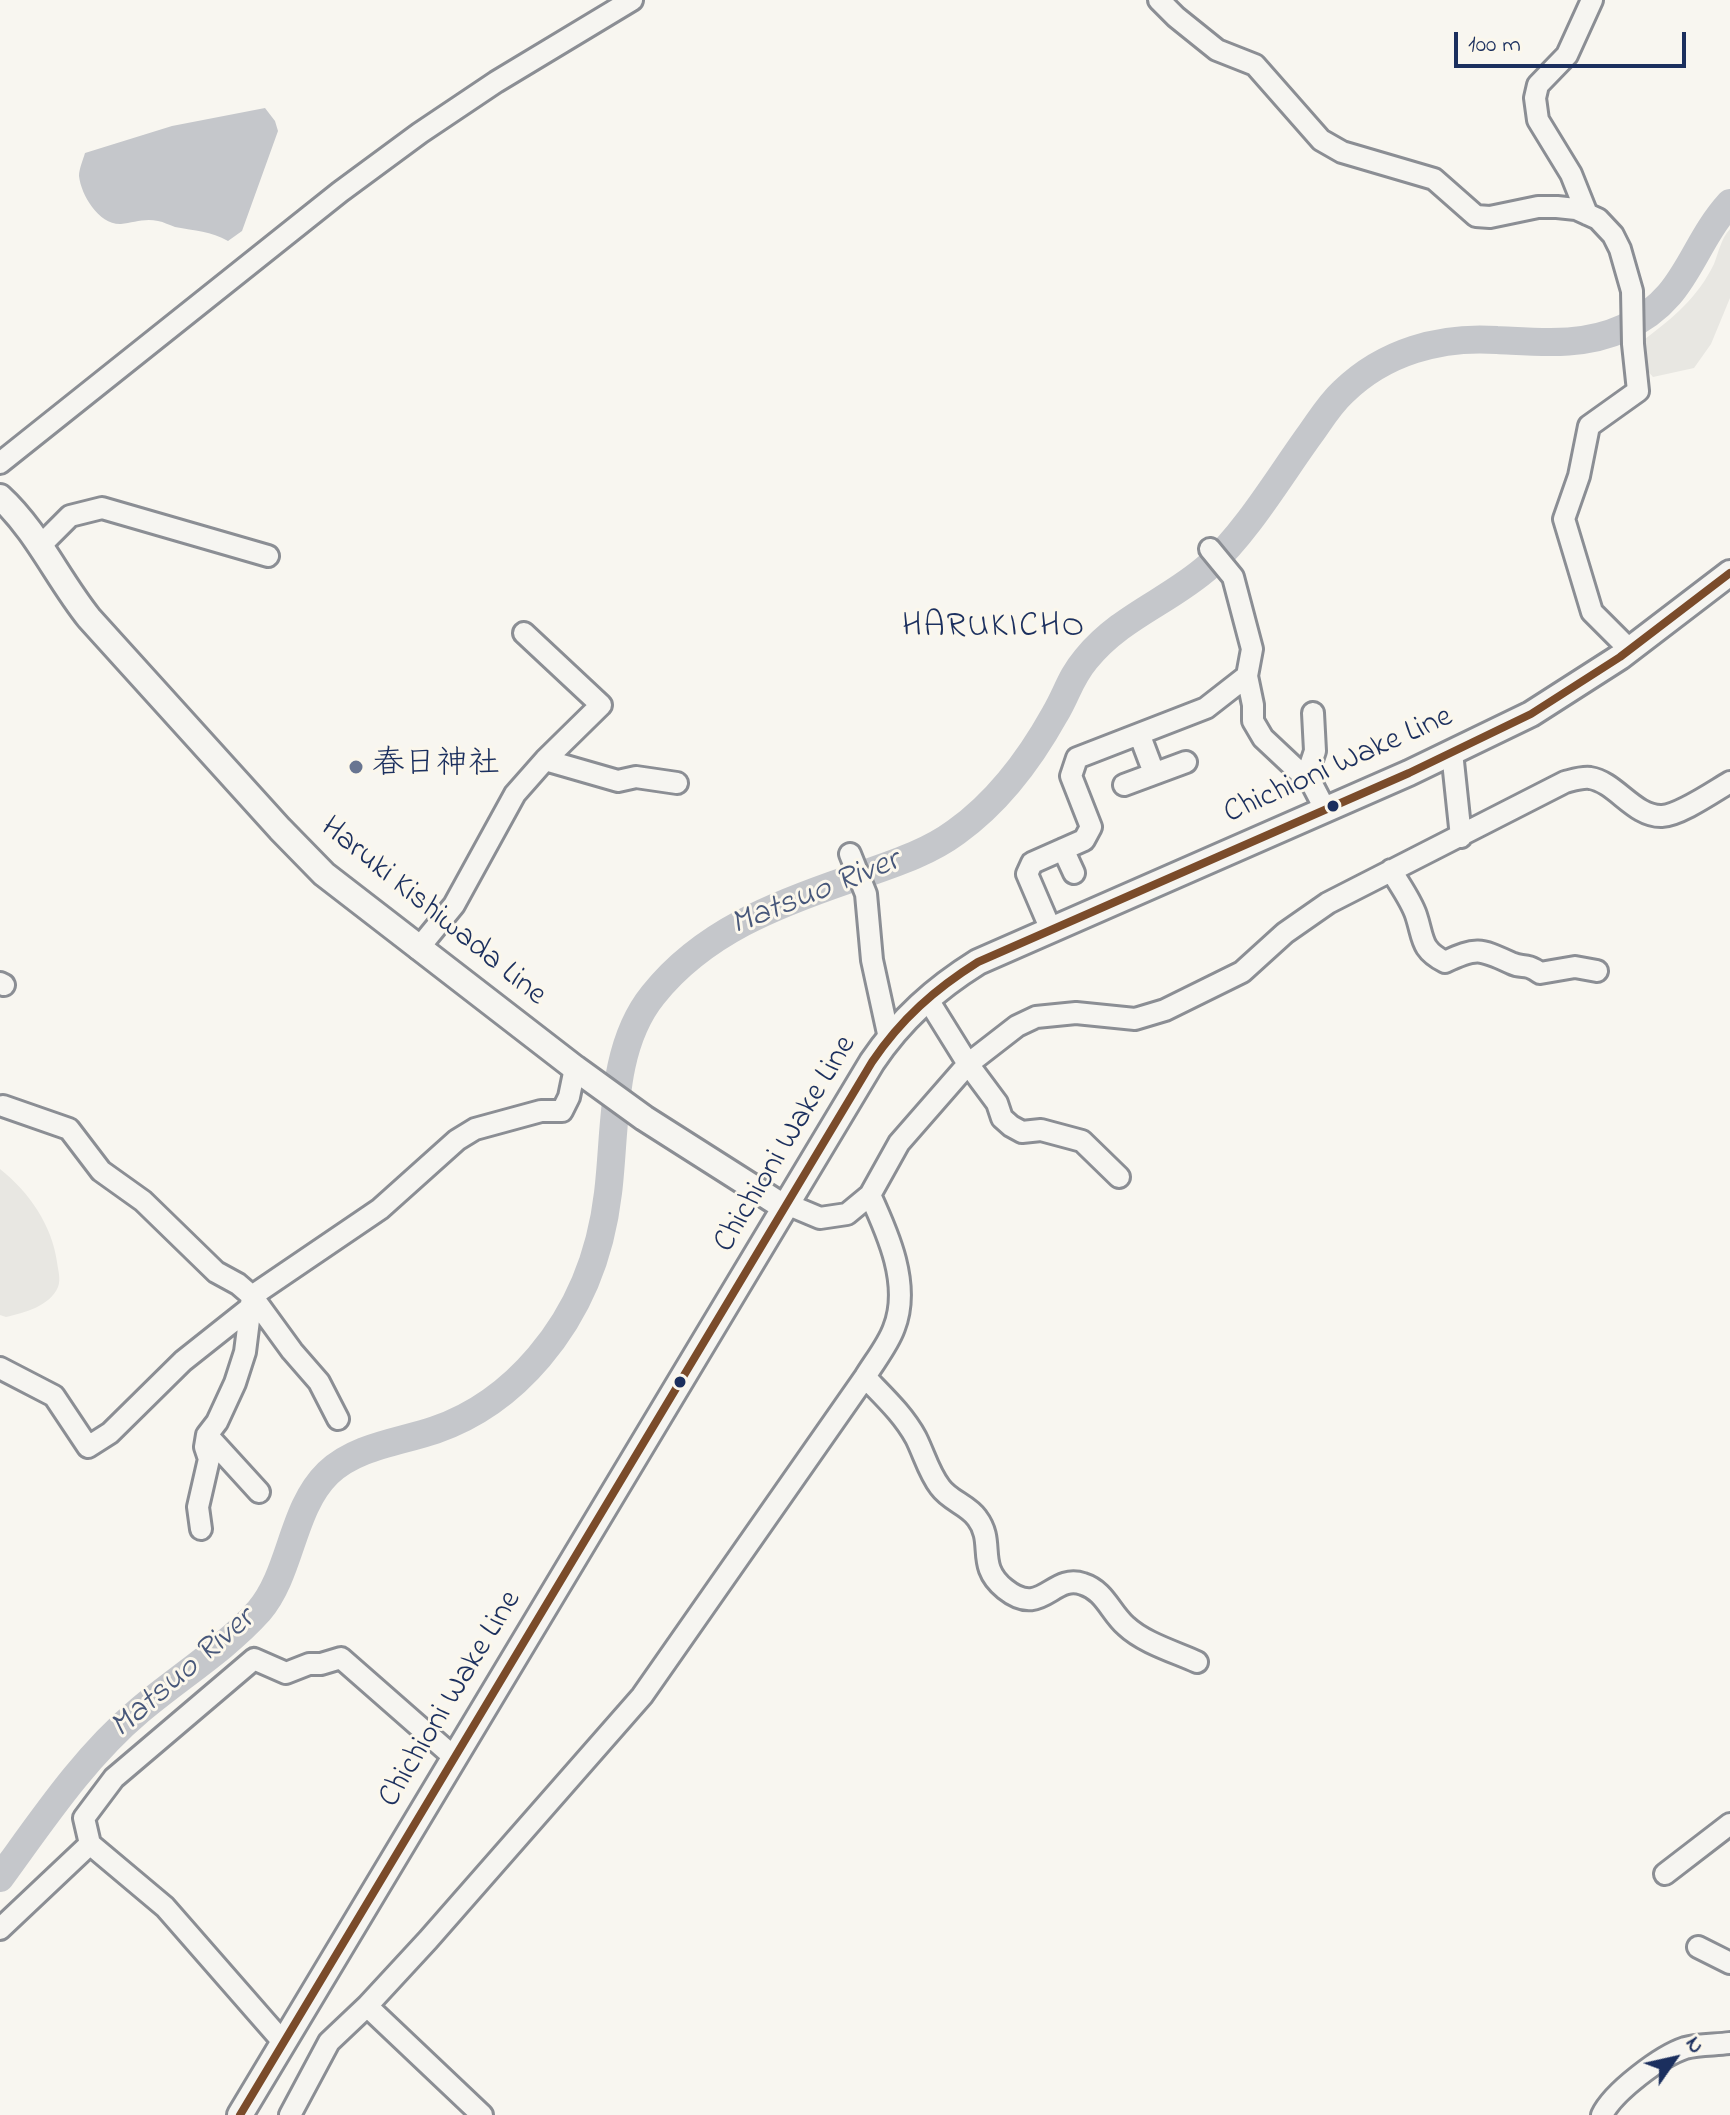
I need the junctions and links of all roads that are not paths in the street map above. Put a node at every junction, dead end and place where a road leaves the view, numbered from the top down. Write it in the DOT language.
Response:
graph roads {
  1 [pos="632,0"];
  2 [pos="1159,0"];
  3 [pos="1592,0"];
  4 [pos="1587,214"];
  5 [pos="0,463"];
  6 [pos="0,497"];
  7 [pos="40,546"];
  8 [pos="1210,549"];
  9 [pos="268,556"];
  10 [pos="1730,573"];
  11 [pos="524,633"];
  12 [pos="1630,650"];
  13 [pos="1247,676"];
  14 [pos="1313,713"];
  15 [pos="1140,736"];
  16 [pos="1452,752"];
  17 [pos="545,760"];
  18 [pos="1186,762"];
  19 [pos="1154,773"];
  20 [pos="1730,782"];
  21 [pos="677,783"];
  22 [pos="1312,784"];
  23 [pos="1124,785"];
  24 [pos="1325,809"];
  25 [pos="1461,837"];
  26 [pos="1063,849"];
  27 [pos="852,857"];
  28 [pos="1391,870"];
  29 [pos="1074,873"];
  30 [pos="1051,930"];
  31 [pos="418,949"];
  32 [pos="1597,971"];
  33 [pos="927,998"];
  34 [pos="889,1038"];
  35 [pos="968,1064"];
  36 [pos="582,1073"];
  37 [pos="3,1106"];
  38 [pos="1119,1177"];
  39 [pos="870,1195"];
  40 [pos="789,1205"];
  41 [pos="252,1301"];
  42 [pos="0,1368"];
  43 [pos="865,1377"];
  44 [pos="338,1419"];
  45 [pos="207,1435"];
  46 [pos="259,1492"];
  47 [pos="201,1529"];
  48 [pos="1197,1662"];
  49 [pos="455,1758"];
  50 [pos="1730,1824"];
  51 [pos="90,1844"];
  52 [pos="1665,1874"];
  53 [pos="0,1929"];
  54 [pos="1698,1947"];
  55 [pos="1730,1963"];
  56 [pos="367,2006"];
  57 [pos="283,2042"];
  58 [pos="1730,2043"];
  59 [pos="240,2115"];
  60 [pos="290,2115"];
  61 [pos="482,2115"];
  62 [pos="1602,2115"];
  1 -- 5 [label="street"];
  2 -- 4 [label="street"];
  3 -- 4 [label="street"];
  4 -- 12 [label="street"];
  6 -- 7 [label="main road, Haruki Kishiwada Line"];
  7 -- 9 [label="street"];
  7 -- 31 [label="main road, Haruki Kishiwada Line"];
  8 -- 13 [label="street"];
  10 -- 12 [label="main road, Chichioni Wake Line"];
  11 -- 17 [label="street"];
  12 -- 16 [label="main road, Chichioni Wake Line"];
  13 -- 15 [label="street"];
  13 -- 22 [label="street"];
  14 -- 22 [label="street"];
  15 -- 19 [label="street"];
  15 -- 26 [label="street"];
  16 -- 24 [label="main road, Chichioni Wake Line"];
  16 -- 25 [label="street"];
  17 -- 21 [label="street"];
  17 -- 31 [label="street"];
  18 -- 19 [label="street"];
  19 -- 23 [label="street"];
  20 -- 25 [label="street"];
  22 -- 24 [label="street"];
  24 -- 30 [label="main road, Chichioni Wake Line"];
  25 -- 28 [label="street"];
  26 -- 29 [label="street"];
  26 -- 30 [label="street"];
  27 -- 34 [label="street"];
  28 -- 32 [label="street"];
  28 -- 35 [label="street"];
  30 -- 33 [label="main road, Chichioni Wake Line"];
  31 -- 36 [label="main road, Haruki Kishiwada Line"];
  33 -- 34 [label="main road, Chichioni Wake Line"];
  33 -- 35 [label="street"];
  34 -- 40 [label="main road, Chichioni Wake Line"];
  35 -- 38 [label="street"];
  35 -- 39 [label="street"];
  36 -- 40 [label="main road, Haruki Kishiwada Line"];
  36 -- 41 [label="street"];
  37 -- 41 [label="street"];
  39 -- 40 [label="street"];
  39 -- 43 [label="street"];
  40 -- 49 [label="main road, Chichioni Wake Line"];
  41 -- 42 [label="street"];
  41 -- 44 [label="street"];
  41 -- 45 [label="street"];
  43 -- 48 [label="street"];
  43 -- 56 [label="street"];
  45 -- 46 [label="street"];
  45 -- 47 [label="street"];
  49 -- 51 [label="street"];
  49 -- 57 [label="main road, Chichioni Wake Line"];
  50 -- 52 [label="street"];
  51 -- 53 [label="street"];
  51 -- 57 [label="street"];
  54 -- 55 [label="street"];
  56 -- 60 [label="street"];
  56 -- 61 [label="street"];
  57 -- 59 [label="main road, Chichioni Wake Line"];
  58 -- 62 [label="street"];
}
